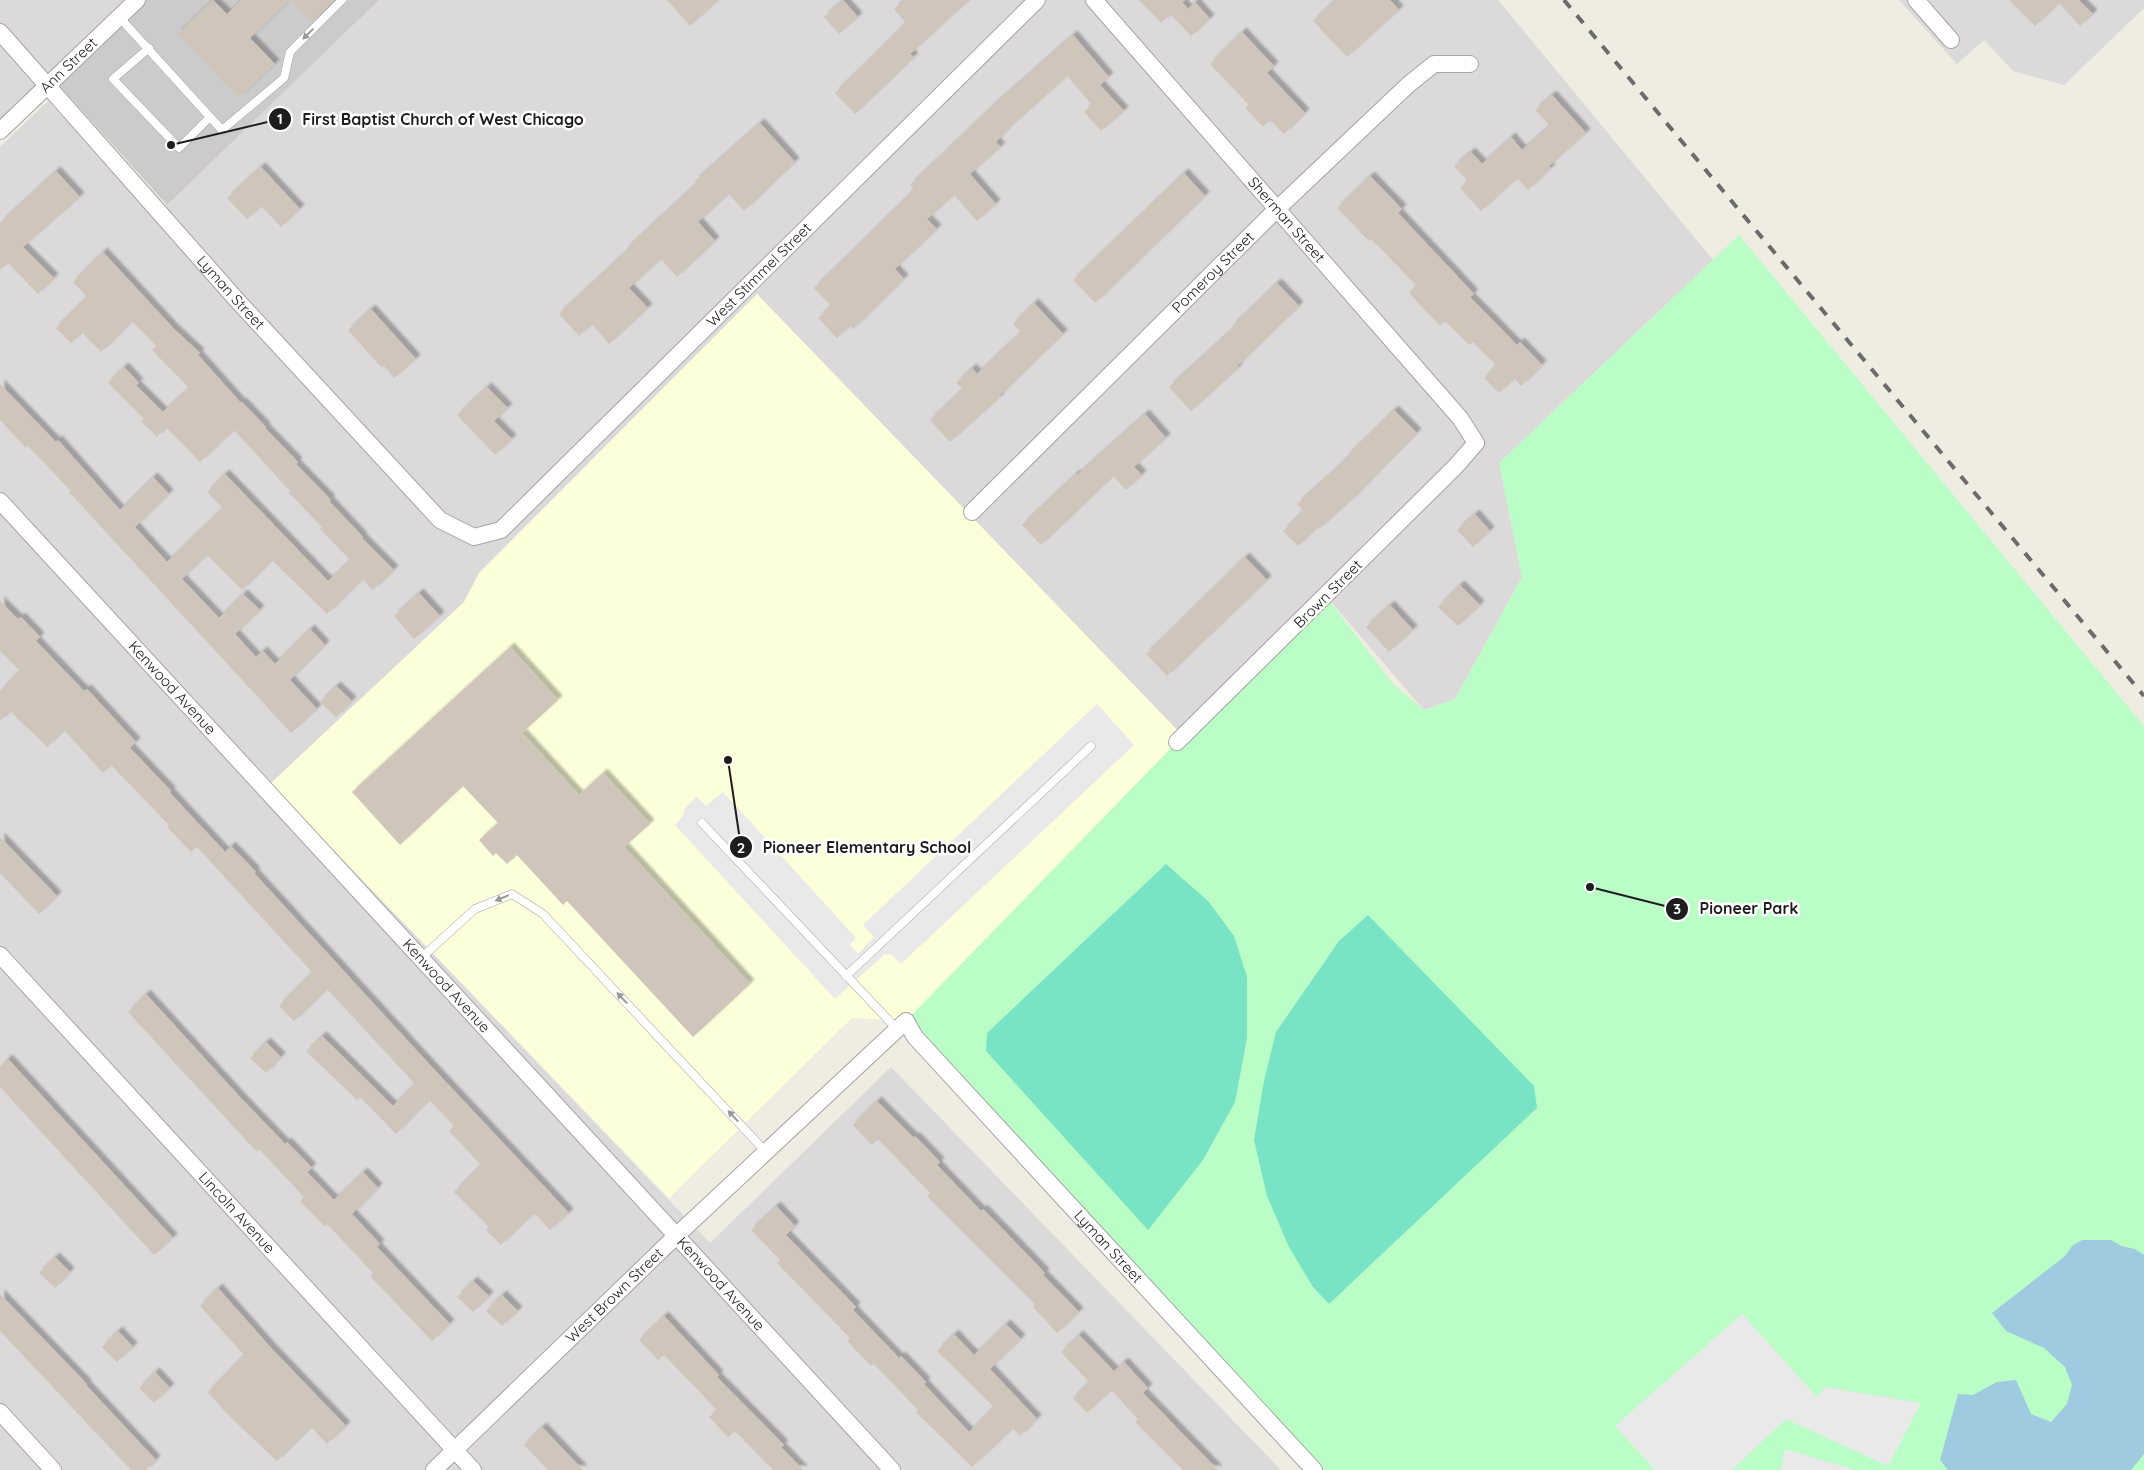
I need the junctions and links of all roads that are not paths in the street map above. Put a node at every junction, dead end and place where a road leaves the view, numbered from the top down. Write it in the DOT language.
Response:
graph roads {
  1 [pos="137,0"];
  2 [pos="342,0"];
  3 [pos="1037,0"];
  4 [pos="1094,0"];
  5 [pos="1926,3"];
  6 [pos="120,18"];
  7 [pos="0,32"];
  8 [pos="1951,40"];
  9 [pos="149,48"];
  10 [pos="1470,64"];
  11 [pos="48,85"];
  12 [pos="210,117"];
  13 [pos="0,131"];
  14 [pos="1276,210"];
  15 [pos="1476,443"];
  16 [pos="0,501"];
  17 [pos="972,512"];
  18 [pos="474,537"];
  19 [pos="1177,742"];
  20 [pos="1091,746"];
  21 [pos="702,823"];
  22 [pos="0,955"];
  23 [pos="421,958"];
  24 [pos="846,976"];
  25 [pos="901,1025"];
  26 [pos="766,1152"];
  27 [pos="676,1236"];
  28 [pos="0,1412"];
  29 [pos="454,1450"];
  30 [pos="53,1470"];
  31 [pos="434,1470"];
  32 [pos="473,1470"];
  33 [pos="892,1470"];
  34 [pos="1314,1470"];
  1 -- 6 [label="street, Ann Street"];
  2 -- 12 [label="lane, one-way"];
  3 -- 18 [label="street, West Stimmel Street"];
  4 -- 14 [label="street, Sherman Street"];
  5 -- 8 [label="street"];
  6 -- 9 [label="lane"];
  6 -- 11 [label="street, Ann Street"];
  7 -- 11 [label="street, Lyman Street"];
  9 -- 12 [label="lane"];
  9 -- 12 [label="lane"];
  10 -- 14 [label="street, Pomeroy Street"];
  11 -- 13 [label="street, Ann Street"];
  11 -- 18 [label="street, Lyman Street"];
  14 -- 15 [label="street, Sherman Street"];
  14 -- 17 [label="street, Pomeroy Street"];
  15 -- 19 [label="street, Brown Street"];
  16 -- 23 [label="street, Kenwood Avenue"];
  20 -- 24 [label="lane"];
  21 -- 24 [label="lane"];
  22 -- 29 [label="street, Lincoln Avenue"];
  26 -- 23 [label="lane, one-way"];
  23 -- 27 [label="street, Kenwood Avenue"];
  24 -- 25 [label="lane"];
  25 -- 26 [label="street, West Brown Street"];
  25 -- 34 [label="street, Lyman Street"];
  26 -- 27 [label="street, West Brown Street"];
  27 -- 29 [label="street, West Brown Street"];
  27 -- 33 [label="street, Kenwood Avenue"];
  28 -- 30 [label="street"];
  29 -- 31 [label="street, West Brown Street"];
  29 -- 32 [label="street, Lincoln Avenue"];
}
